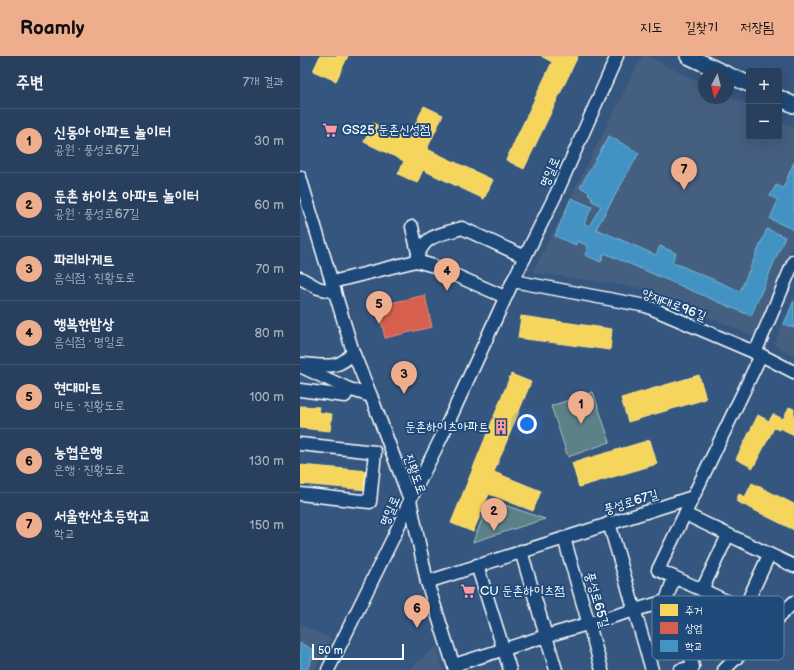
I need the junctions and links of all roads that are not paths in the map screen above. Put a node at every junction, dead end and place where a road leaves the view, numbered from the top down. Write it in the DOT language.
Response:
graph roads {
  1 [pos="617,56"];
  2 [pos="688,56"];
  3 [pos="714,68"];
  4 [pos="734,77"];
  5 [pos="746,83"];
  6 [pos="782,99"];
  7 [pos="794,105"];
  8 [pos="300,177"];
  9 [pos="412,227"];
  10 [pos="417,257"];
  11 [pos="525,257"];
  12 [pos="794,261"];
  13 [pos="300,278"];
  14 [pos="513,281"];
  15 [pos="334,287"];
  16 [pos="505,297"];
  17 [pos="353,352"];
  18 [pos="758,354"];
  19 [pos="300,365"];
  20 [pos="794,372"];
  21 [pos="349,389"];
  22 [pos="300,390"];
  23 [pos="371,396"];
  24 [pos="300,444"];
  25 [pos="300,494"];
  26 [pos="693,497"];
  27 [pos="410,500"];
  28 [pos="685,514"];
  29 [pos="609,523"];
  30 [pos="728,535"];
  31 [pos="564,538"];
  32 [pos="521,551"];
  33 [pos="769,555"];
  34 [pos="477,565"];
  35 [pos="794,566"];
  36 [pos="674,577"];
  37 [pos="427,582"];
  38 [pos="702,590"];
  39 [pos="668,596"];
  40 [pos="715,596"];
  41 [pos="750,596"];
  42 [pos="794,602"];
  43 [pos="652,604"];
  44 [pos="634,609"];
  45 [pos="784,612"];
  46 [pos="589,623"];
  47 [pos="546,636"];
  48 [pos="503,649"];
  49 [pos="691,660"];
  50 [pos="736,660"];
  51 [pos="455,668"];
  52 [pos="328,670"];
  53 [pos="510,670"];
  54 [pos="556,670"];
  55 [pos="602,670"];
  56 [pos="652,670"];
  57 [pos="680,670"];
  58 [pos="726,670"];
  1 -- 11 [label="street, 명일로"];
  2 -- 3 [label="main road"];
  4 -- 5 [label="main road"];
  6 -- 7 [label="main road"];
  8 -- 15 [label="street, 진황도로"];
  9 -- 10 [label="street"];
  10 -- 11 [label="street"];
  10 -- 15 [label="street"];
  10 -- 16 [label="street"];
  11 -- 14 [label="street, 명일로"];
  12 -- 18 [label="street"];
  13 -- 15 [label="street"];
  14 -- 16 [label="street, 명일로"];
  14 -- 18 [label="street, 양재대로96길"];
  15 -- 17 [label="street, 진황도로"];
  16 -- 27 [label="street, 명일로"];
  17 -- 19 [label="street"];
  17 -- 23 [label="street, 진황도로"];
  18 -- 20 [label="street, 양재대로96길"];
  18 -- 26 [label="street"];
  19 -- 21 [label="street"];
  21 -- 22 [label="street"];
  21 -- 23 [label="street"];
  23 -- 27 [label="street, 진황도로"];
  24 -- 25 [label="street"];
  26 -- 28 [label="street"];
  26 -- 29 [label="street, 풍성로67길"];
  27 -- 37 [label="street, 진황도로"];
  27 -- 52 [label="street, 명일로"];
  28 -- 30 [label="street"];
  28 -- 36 [label="street"];
  29 -- 31 [label="street, 풍성로67길"];
  29 -- 44 [label="street"];
  30 -- 33 [label="street"];
  30 -- 38 [label="street"];
  31 -- 32 [label="street, 풍성로67길"];
  31 -- 46 [label="street, 풍성로65길"];
  32 -- 34 [label="street, 풍성로67길"];
  32 -- 47 [label="street"];
  33 -- 35 [label="street"];
  33 -- 41 [label="street"];
  34 -- 37 [label="street, 풍성로67길"];
  34 -- 48 [label="street"];
  36 -- 38 [label="street"];
  36 -- 39 [label="street"];
  37 -- 51 [label="street, 진황도로"];
  38 -- 40 [label="street"];
  42 -- 45 [label="street"];
  43 -- 44 [label="street"];
  44 -- 46 [label="street"];
  44 -- 56 [label="street"];
  46 -- 47 [label="street"];
  46 -- 55 [label="street, 풍성로65길"];
  47 -- 48 [label="street"];
  47 -- 54 [label="street"];
  48 -- 51 [label="street"];
  48 -- 53 [label="street"];
  49 -- 57 [label="street"];
  50 -- 58 [label="street"];
}
